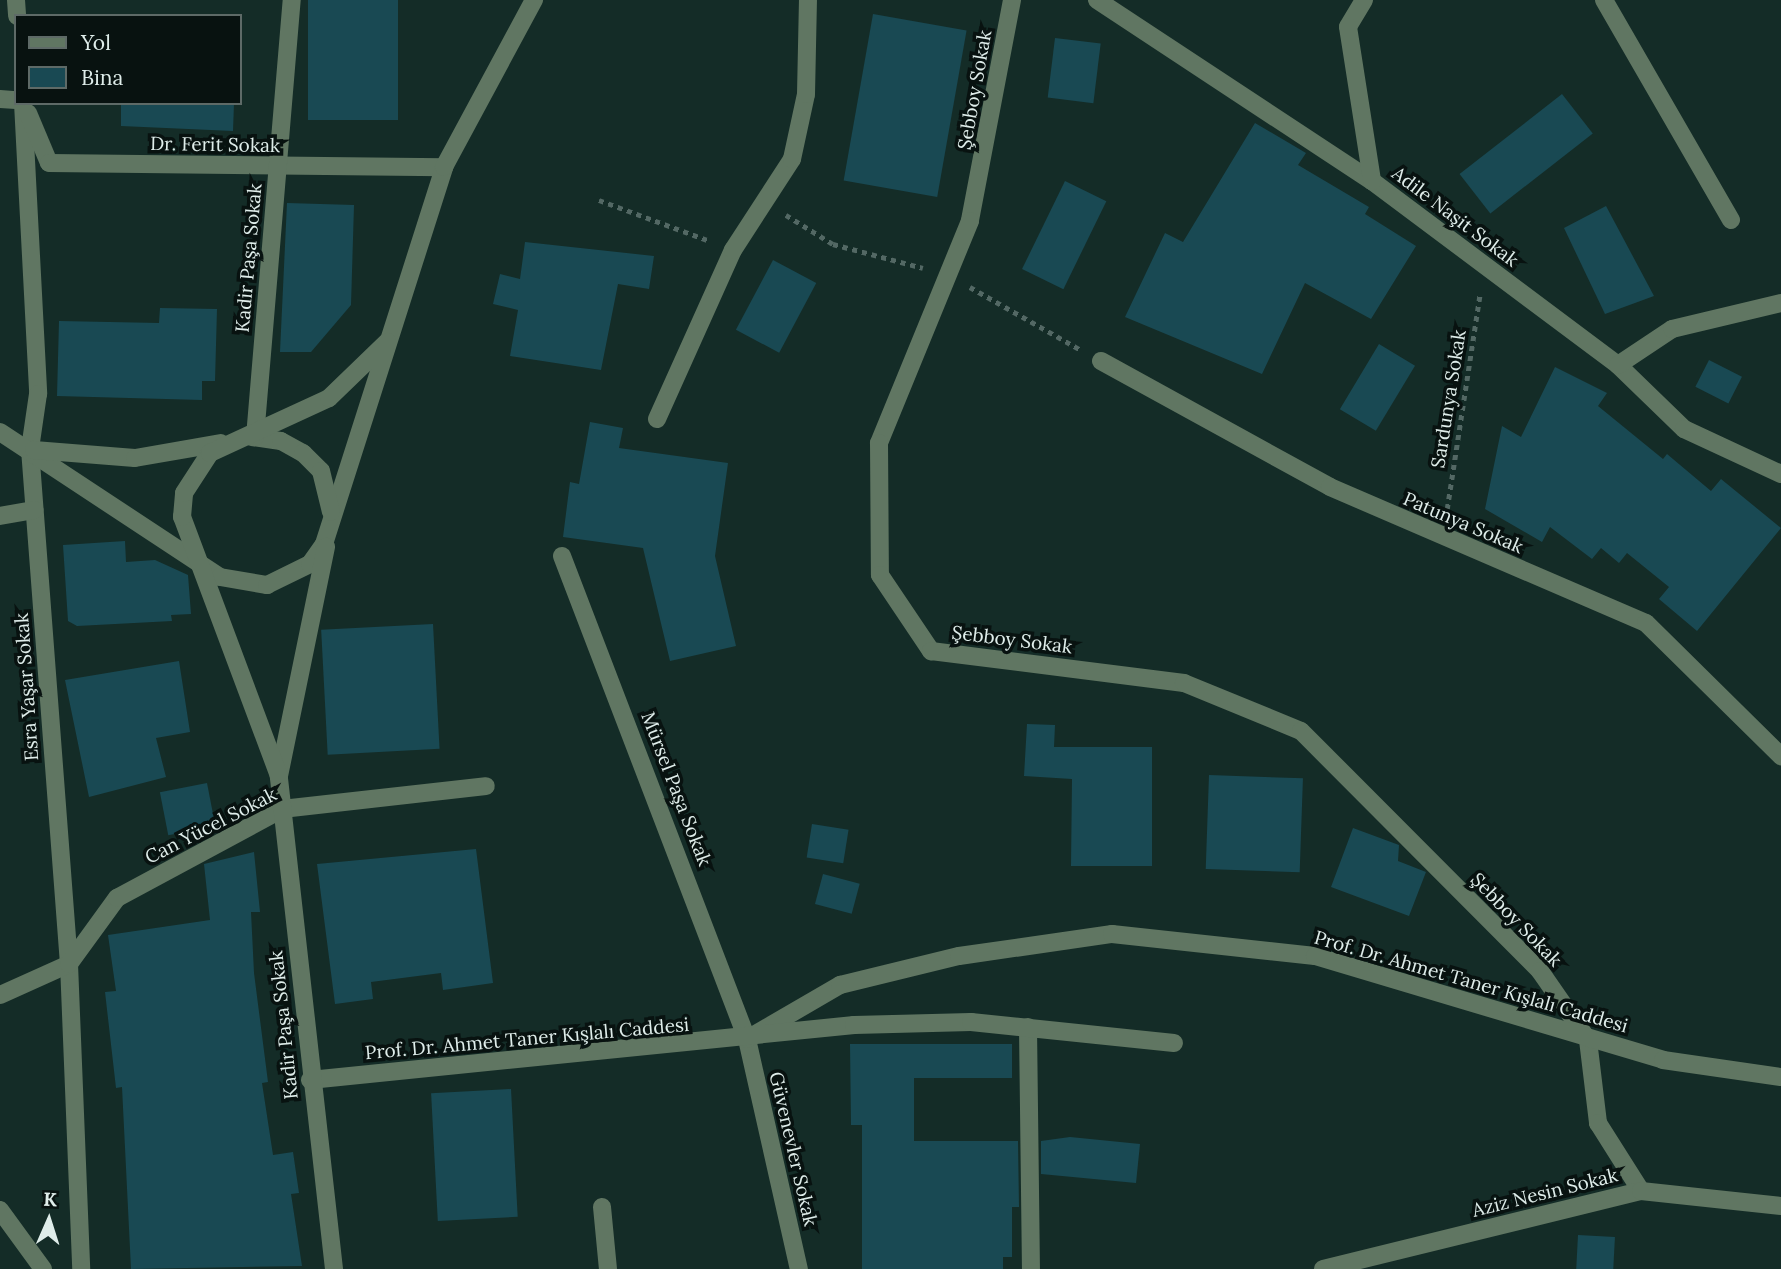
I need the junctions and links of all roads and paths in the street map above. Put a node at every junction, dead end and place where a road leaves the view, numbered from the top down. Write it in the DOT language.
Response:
graph roads {
  1 [pos="292,0"];
  2 [pos="534,0"];
  3 [pos="808,0"];
  4 [pos="1012,0"];
  5 [pos="1097,0"];
  6 [pos="1364,0"];
  7 [pos="1604,0"];
  8 [pos="23,105"];
  9 [pos="24,105"];
  10 [pos="278,167"];
  11 [pos="444,167"];
  12 [pos="1372,181"];
  13 [pos="599,200"];
  14 [pos="1731,220"];
  15 [pos="733,250"];
  16 [pos="1484,265"];
  17 [pos="1781,303"];
  18 [pos="387,342"];
  19 [pos="1101,361"];
  20 [pos="1618,365"];
  21 [pos="657,419"];
  22 [pos="0,432"];
  23 [pos="255,437"];
  24 [pos="30,449"];
  25 [pos="1781,474"];
  26 [pos="34,510"];
  27 [pos="0,516"];
  28 [pos="332,521"];
  29 [pos="1443,538"];
  30 [pos="562,556"];
  31 [pos="201,561"];
  32 [pos="1781,756"];
  33 [pos="279,776"];
  34 [pos="486,786"];
  35 [pos="282,809"];
  36 [pos="69,964"];
  37 [pos="0,995"];
  38 [pos="1028,1027"];
  39 [pos="747,1039"];
  40 [pos="1588,1040"];
  41 [pos="1174,1043"];
  42 [pos="1781,1077"];
  43 [pos="310,1080"];
  44 [pos="1641,1191"];
  45 [pos="1781,1206"];
  46 [pos="602,1207"];
  47 [pos="0,1210"];
  48 [pos="43,1269"];
  49 [pos="81,1269"];
  50 [pos="334,1269"];
  51 [pos="607,1269"];
  52 [pos="799,1269"];
  53 [pos="1031,1269"];
  54 [pos="1323,1269"];
  1 -- 10 [label="street, Kadir Paşa Sokak"];
  2 -- 11 [label="street"];
  3 -- 15 [label="street"];
  4 -- 40 [label="street, Şebboy Sokak"];
  5 -- 12 [label="street, Adile Naşit Sokak"];
  6 -- 12 [label="street"];
  7 -- 14 [label="street"];
  8 -- 24 [label="street, Esra Yaşar Sokak"];
  9 -- 10 [label="street, Dr. Ferit Sokak"];
  10 -- 11 [label="street, Dr. Ferit Sokak"];
  10 -- 23 [label="street, Kadir Paşa Sokak"];
  11 -- 18 [label="street"];
  12 -- 16 [label="street, Adile Naşit Sokak"];
  13 -- 15 [label="path"];
  15 -- 21 [label="street"];
  16 -- 20 [label="street, Adile Naşit Sokak"];
  16 -- 29 [label="path, Sardunya Sokak"];
  17 -- 20 [label="street"];
  18 -- 23 [label="street"];
  18 -- 28 [label="street"];
  19 -- 29 [label="street, Patunya Sokak"];
  20 -- 25 [label="street, Adile Naşit Sokak"];
  22 -- 24 [label="street"];
  23 -- 24 [label="street"];
  23 -- 28 [label="street"];
  23 -- 31 [label="street"];
  24 -- 26 [label="street, Esra Yaşar Sokak"];
  24 -- 31 [label="street"];
  26 -- 27 [label="street"];
  26 -- 36 [label="street, Esra Yaşar Sokak"];
  28 -- 31 [label="street"];
  28 -- 33 [label="street, Kadir Paşa Sokak"];
  29 -- 32 [label="street, Patunya Sokak"];
  30 -- 39 [label="street, Mürsel Paşa Sokak"];
  31 -- 33 [label="street, Kadir Paşa Sokak"];
  33 -- 35 [label="street, Kadir Paşa Sokak"];
  34 -- 35 [label="street, Can Yücel Sokak"];
  35 -- 36 [label="street, Can Yücel Sokak"];
  35 -- 43 [label="street, Kadir Paşa Sokak"];
  36 -- 37 [label="street, Can Yücel Sokak"];
  36 -- 49 [label="street, Esra Yaşar Sokak"];
  38 -- 39 [label="street, Prof. Dr. Ahmet Taner Kışlalı Caddesi"];
  38 -- 41 [label="street, Prof. Dr. Ahmet Taner Kışlalı Caddesi"];
  38 -- 53 [label="street"];
  39 -- 40 [label="street, Prof. Dr. Ahmet Taner Kışlalı Caddesi"];
  39 -- 43 [label="street, Prof. Dr. Ahmet Taner Kışlalı Caddesi"];
  39 -- 52 [label="street, Güvenevler Sokak"];
  40 -- 42 [label="street, Prof. Dr. Ahmet Taner Kışlalı Caddesi"];
  40 -- 44 [label="street"];
  43 -- 50 [label="street, Kadir Paşa Sokak"];
  44 -- 45 [label="street, Aziz Nesin Sokak"];
  44 -- 54 [label="street, Aziz Nesin Sokak"];
  46 -- 51 [label="street"];
  47 -- 48 [label="street"];
}
